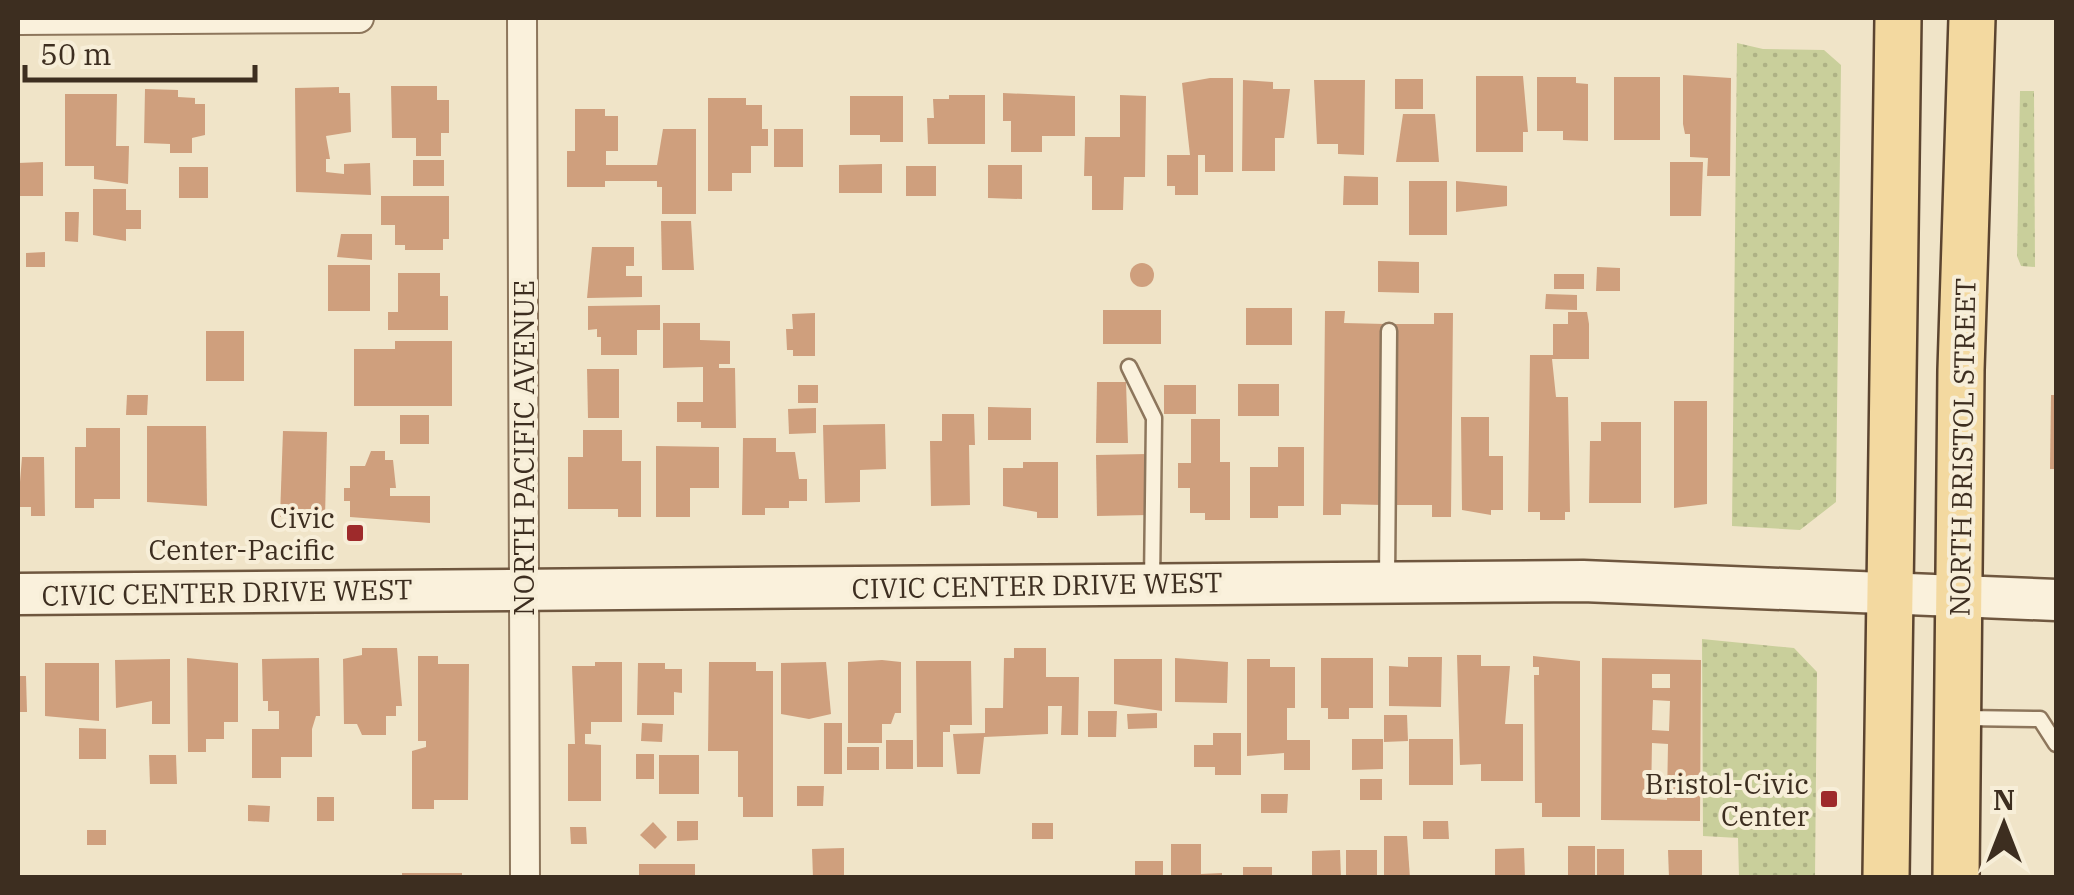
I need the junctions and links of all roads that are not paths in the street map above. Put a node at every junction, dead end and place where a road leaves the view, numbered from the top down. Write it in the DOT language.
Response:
graph roads {
  1 [pos="360,18"];
  2 [pos="522,18"];
  3 [pos="1898,18"];
  4 [pos="1972,18"];
  5 [pos="18,20"];
  6 [pos="1390,331"];
  7 [pos="1129,367"];
  8 [pos="1386,580"];
  9 [pos="1152,584"];
  10 [pos="523,589"];
  11 [pos="18,594"];
  12 [pos="1888,596"];
  13 [pos="1960,599"];
  14 [pos="2056,600"];
  15 [pos="1959,718"];
  16 [pos="2056,744"];
  17 [pos="524,878"];
  18 [pos="1886,878"];
  19 [pos="1956,878"];
  1 -- 5 [label="street"];
  2 -- 10 [label="street, NORTH PACIFIC AVENUE"];
  3 -- 12 [label="main road"];
  4 -- 13 [label="main road, NORTH BRISTOL STREET"];
  6 -- 8 [label="lane"];
  7 -- 9 [label="lane"];
  8 -- 9 [label="main road, CIVIC CENTER DRIVE WEST"];
  8 -- 12 [label="main road, CIVIC CENTER DRIVE WEST"];
  9 -- 10 [label="main road, CIVIC CENTER DRIVE WEST"];
  10 -- 11 [label="main road, CIVIC CENTER DRIVE WEST"];
  10 -- 17 [label="street, NORTH PACIFIC AVENUE"];
  12 -- 13 [label="main road, CIVIC CENTER DRIVE WEST"];
  12 -- 18 [label="main road"];
  13 -- 14 [label="main road, CIVIC CENTER DRIVE WEST"];
  13 -- 15 [label="main road, NORTH BRISTOL STREET"];
  15 -- 16 [label="lane"];
  15 -- 19 [label="main road, NORTH BRISTOL STREET"];
}
